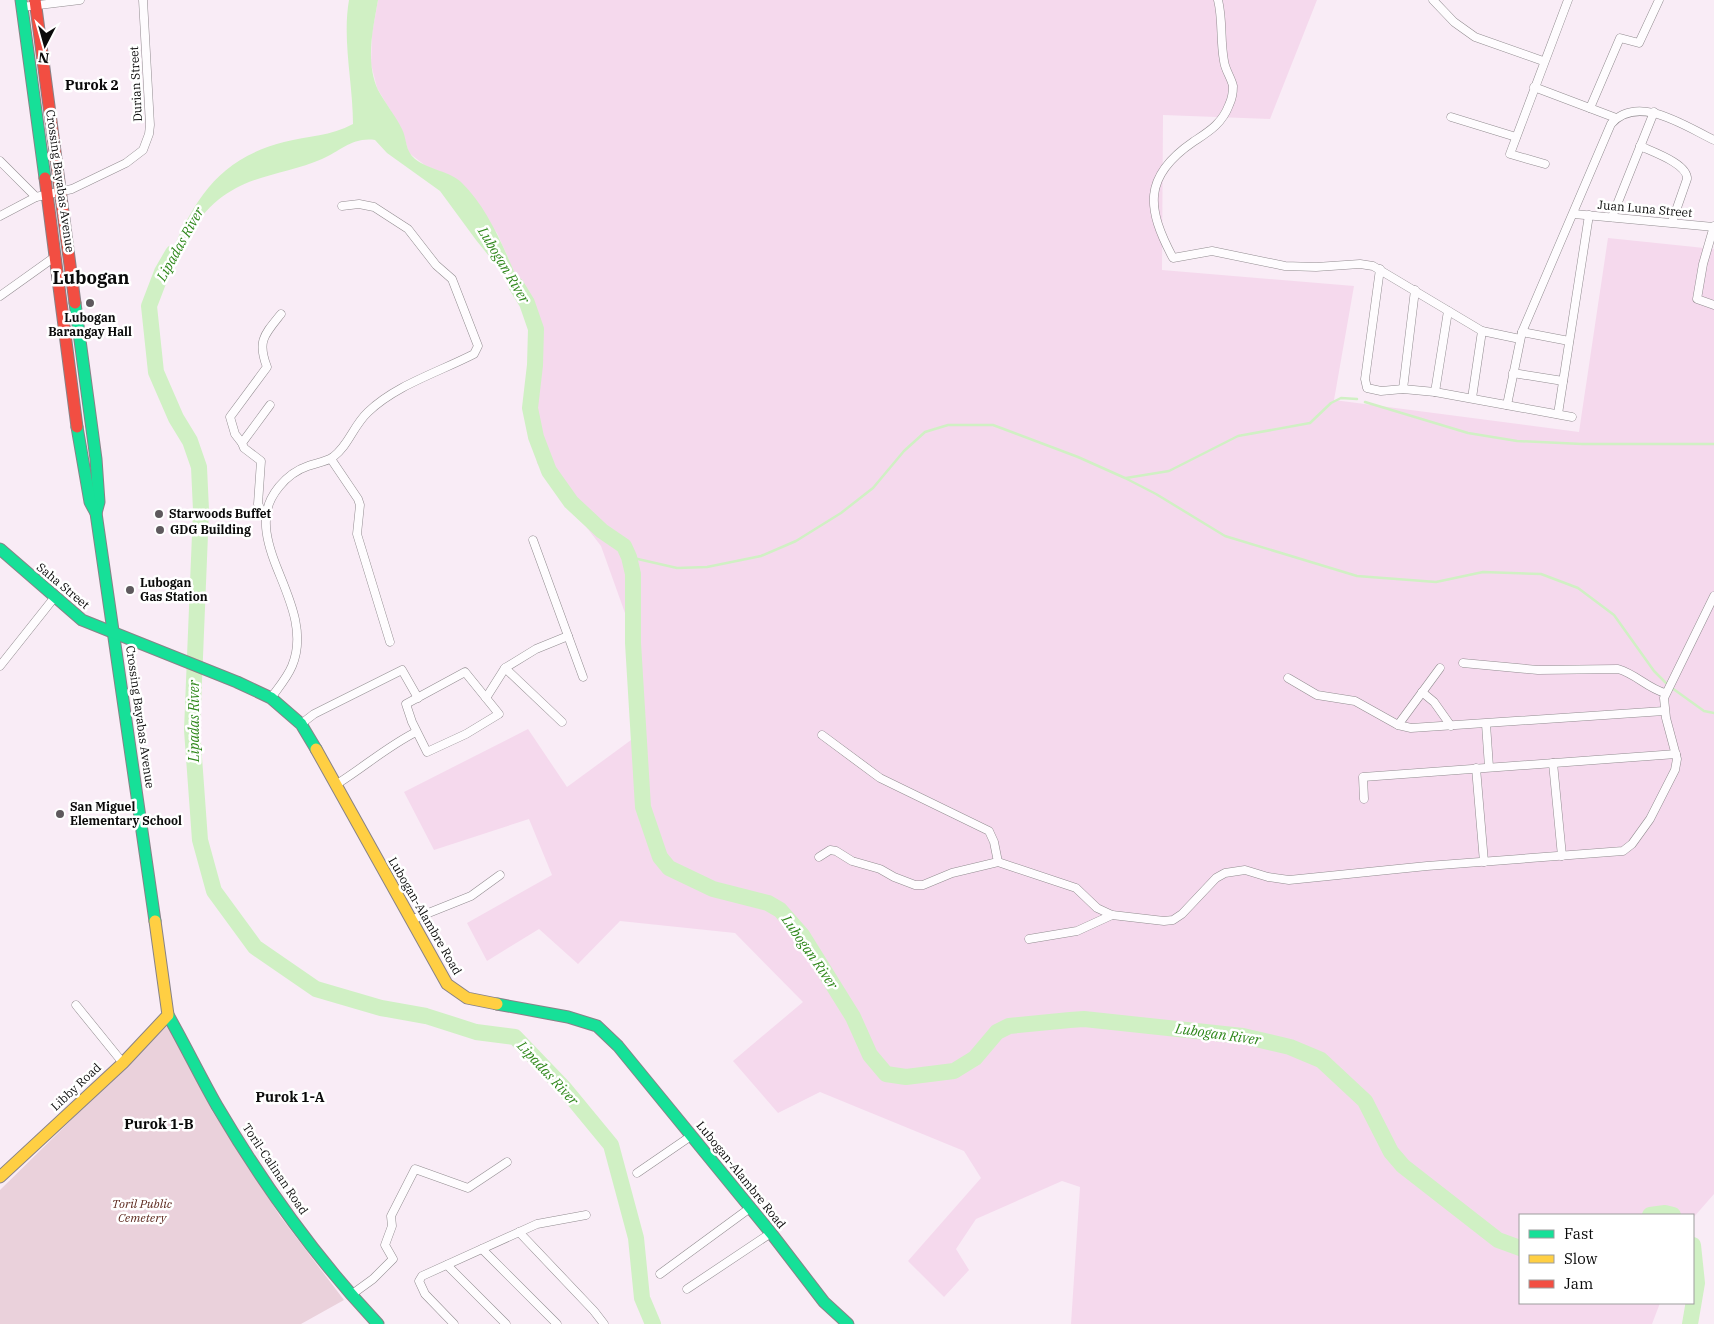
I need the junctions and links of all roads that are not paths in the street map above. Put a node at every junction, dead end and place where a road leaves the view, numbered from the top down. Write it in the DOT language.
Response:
graph roads {
  1 [pos="80,0"];
  2 [pos="143,0"];
  3 [pos="1218,0"];
  4 [pos="1434,0"];
  5 [pos="1568,0"];
  6 [pos="1659,0"];
  7 [pos="35,3"];
  8 [pos="21,4"];
  9 [pos="1544,61"];
  10 [pos="1534,87"];
  11 [pos="1590,108"];
  12 [pos="1654,112"];
  13 [pos="1451,117"];
  14 [pos="1616,118"];
  15 [pos="1516,137"];
  16 [pos="1714,140"];
  17 [pos="1640,146"];
  18 [pos="0,161"];
  19 [pos="1544,164"];
  20 [pos="60,193"];
  21 [pos="48,195"];
  22 [pos="36,197"];
  23 [pos="342,206"];
  24 [pos="1574,214"];
  25 [pos="1589,215"];
  26 [pos="0,216"];
  27 [pos="1612,217"];
  28 [pos="1672,222"];
  29 [pos="1714,226"];
  30 [pos="56,256"];
  31 [pos="1380,268"];
  32 [pos="1414,290"];
  33 [pos="0,296"];
  34 [pos="1714,305"];
  35 [pos="1448,311"];
  36 [pos="281,314"];
  37 [pos="1482,331"];
  38 [pos="1521,335"];
  39 [pos="1569,341"];
  40 [pos="1513,373"];
  41 [pos="1563,381"];
  42 [pos="1403,389"];
  43 [pos="1436,392"];
  44 [pos="1472,398"];
  45 [pos="1507,404"];
  46 [pos="270,405"];
  47 [pos="1558,414"];
  48 [pos="1572,417"];
  49 [pos="242,443"];
  50 [pos="331,459"];
  51 [pos="96,513"];
  52 [pos="266,519"];
  53 [pos="533,540"];
  54 [pos="0,548"];
  55 [pos="1714,596"];
  56 [pos="54,598"];
  57 [pos="114,634"];
  58 [pos="568,636"];
  59 [pos="390,642"];
  60 [pos="1463,663"];
  61 [pos="0,666"];
  62 [pos="505,668"];
  63 [pos="1440,668"];
  64 [pos="583,677"];
  65 [pos="1288,678"];
  66 [pos="1422,692"];
  67 [pos="1665,693"];
  68 [pos="271,698"];
  69 [pos="418,698"];
  70 [pos="486,698"];
  71 [pos="1664,711"];
  72 [pos="562,722"];
  73 [pos="301,724"];
  74 [pos="1486,724"];
  75 [pos="1398,725"];
  76 [pos="1451,726"];
  77 [pos="416,732"];
  78 [pos="822,735"];
  79 [pos="1676,754"];
  80 [pos="1553,763"];
  81 [pos="1489,767"];
  82 [pos="1476,768"];
  83 [pos="337,784"];
  84 [pos="1364,799"];
  85 [pos="1562,856"];
  86 [pos="819,857"];
  87 [pos="998,862"];
  88 [pos="1484,862"];
  89 [pos="500,875"];
  90 [pos="1112,915"];
  91 [pos="411,920"];
  92 [pos="1029,939"];
  93 [pos="76,1005"];
  94 [pos="168,1015"];
  95 [pos="123,1062"];
  96 [pos="692,1136"];
  97 [pos="507,1162"];
  98 [pos="637,1173"];
  99 [pos="0,1177"];
  100 [pos="750,1208"];
  101 [pos="586,1215"];
  102 [pos="519,1232"];
  103 [pos="771,1233"];
  104 [pos="482,1249"];
  105 [pos="446,1265"];
  106 [pos="660,1274"];
  107 [pos="687,1289"];
  108 [pos="351,1295"];
  109 [pos="378,1324"];
  110 [pos="454,1324"];
  111 [pos="506,1324"];
  112 [pos="556,1324"];
  113 [pos="604,1324"];
  114 [pos="848,1324"];
  1 -- 7 [label="street"];
  2 -- 20 [label="street, Durian Street"];
  3 -- 31 [label="street"];
  4 -- 9 [label="street"];
  5 -- 9 [label="street"];
  6 -- 11 [label="street"];
  7 -- 8 [label="street"];
  7 -- 20 [label="main road, Crossing Bayabas Avenue"];
  8 -- 21 [label="main road, Crossing Bayabas Avenue"];
  9 -- 10 [label="street"];
  10 -- 11 [label="street"];
  10 -- 15 [label="street"];
  11 -- 14 [label="street"];
  12 -- 14 [label="street"];
  12 -- 16 [label="street"];
  12 -- 17 [label="street"];
  13 -- 15 [label="street"];
  14 -- 24 [label="street"];
  15 -- 19 [label="street"];
  17 -- 27 [label="street"];
  17 -- 28 [label="street"];
  18 -- 22 [label="street"];
  20 -- 21 [label="street, Durian Street"];
  20 -- 51 [label="main road, Crossing Bayabas Avenue"];
  21 -- 22 [label="street, Durian Street"];
  21 -- 30 [label="main road, Crossing Bayabas Avenue"];
  22 -- 26 [label="street, Durian Street"];
  23 -- 50 [label="street"];
  24 -- 25 [label="street, Juan Luna Street"];
  24 -- 38 [label="street"];
  25 -- 27 [label="street, Juan Luna Street"];
  25 -- 39 [label="street"];
  27 -- 28 [label="street, Juan Luna Street"];
  28 -- 29 [label="street, Juan Luna Street"];
  29 -- 34 [label="street"];
  30 -- 33 [label="street"];
  30 -- 51 [label="main road, Crossing Bayabas Avenue"];
  31 -- 32 [label="street"];
  31 -- 42 [label="street"];
  32 -- 35 [label="street"];
  32 -- 42 [label="street"];
  35 -- 37 [label="street"];
  35 -- 43 [label="street"];
  36 -- 49 [label="street"];
  37 -- 38 [label="street"];
  37 -- 44 [label="street"];
  38 -- 39 [label="street"];
  38 -- 40 [label="street"];
  39 -- 41 [label="street"];
  40 -- 41 [label="street"];
  40 -- 45 [label="street"];
  41 -- 47 [label="street"];
  42 -- 43 [label="street"];
  43 -- 44 [label="street"];
  44 -- 45 [label="street"];
  45 -- 47 [label="street"];
  46 -- 49 [label="street"];
  47 -- 48 [label="street"];
  49 -- 52 [label="street"];
  50 -- 52 [label="street"];
  50 -- 59 [label="street"];
  51 -- 57 [label="main road, Crossing Bayabas Avenue"];
  52 -- 68 [label="street"];
  53 -- 58 [label="street"];
  54 -- 56 [label="main road, Saha Street"];
  55 -- 67 [label="street"];
  56 -- 57 [label="main road, Saha Street"];
  56 -- 61 [label="street"];
  57 -- 68 [label="main road, Lubogan-Alambre Road"];
  57 -- 94 [label="main road, Crossing Bayabas Avenue"];
  58 -- 62 [label="street"];
  58 -- 64 [label="street"];
  60 -- 67 [label="street"];
  62 -- 70 [label="street"];
  62 -- 72 [label="street"];
  63 -- 66 [label="street"];
  65 -- 75 [label="street"];
  66 -- 75 [label="street"];
  66 -- 76 [label="street"];
  67 -- 71 [label="street"];
  68 -- 73 [label="main road, Lubogan-Alambre Road"];
  69 -- 70 [label="street"];
  69 -- 73 [label="street"];
  69 -- 77 [label="street"];
  70 -- 77 [label="street"];
  71 -- 74 [label="street"];
  71 -- 79 [label="street"];
  73 -- 83 [label="main road, Lubogan-Alambre Road"];
  74 -- 76 [label="street"];
  74 -- 81 [label="street"];
  75 -- 76 [label="street"];
  77 -- 83 [label="street"];
  78 -- 87 [label="street"];
  79 -- 80 [label="street"];
  79 -- 85 [label="street"];
  80 -- 81 [label="street"];
  80 -- 85 [label="street"];
  81 -- 82 [label="street"];
  82 -- 84 [label="street"];
  82 -- 88 [label="street"];
  83 -- 91 [label="main road, Lubogan-Alambre Road"];
  85 -- 88 [label="street"];
  86 -- 87 [label="street"];
  87 -- 90 [label="street"];
  88 -- 90 [label="street"];
  89 -- 91 [label="street"];
  90 -- 92 [label="street"];
  91 -- 96 [label="main road, Lubogan-Alambre Road"];
  93 -- 95 [label="street"];
  94 -- 95 [label="main road, Libby Road"];
  94 -- 108 [label="main road, Toril-Calinan Road"];
  95 -- 99 [label="main road, Libby Road"];
  96 -- 98 [label="street"];
  96 -- 100 [label="main road, Lubogan-Alambre Road"];
  97 -- 108 [label="street"];
  100 -- 103 [label="main road, Lubogan-Alambre Road"];
  100 -- 106 [label="street"];
  101 -- 102 [label="street"];
  102 -- 104 [label="street"];
  102 -- 113 [label="street"];
  103 -- 107 [label="street"];
  103 -- 114 [label="main road, Lubogan-Alambre Road"];
  104 -- 105 [label="street"];
  104 -- 112 [label="street"];
  105 -- 110 [label="street"];
  105 -- 111 [label="street"];
  108 -- 109 [label="main road, Toril-Calinan Road"];
}
